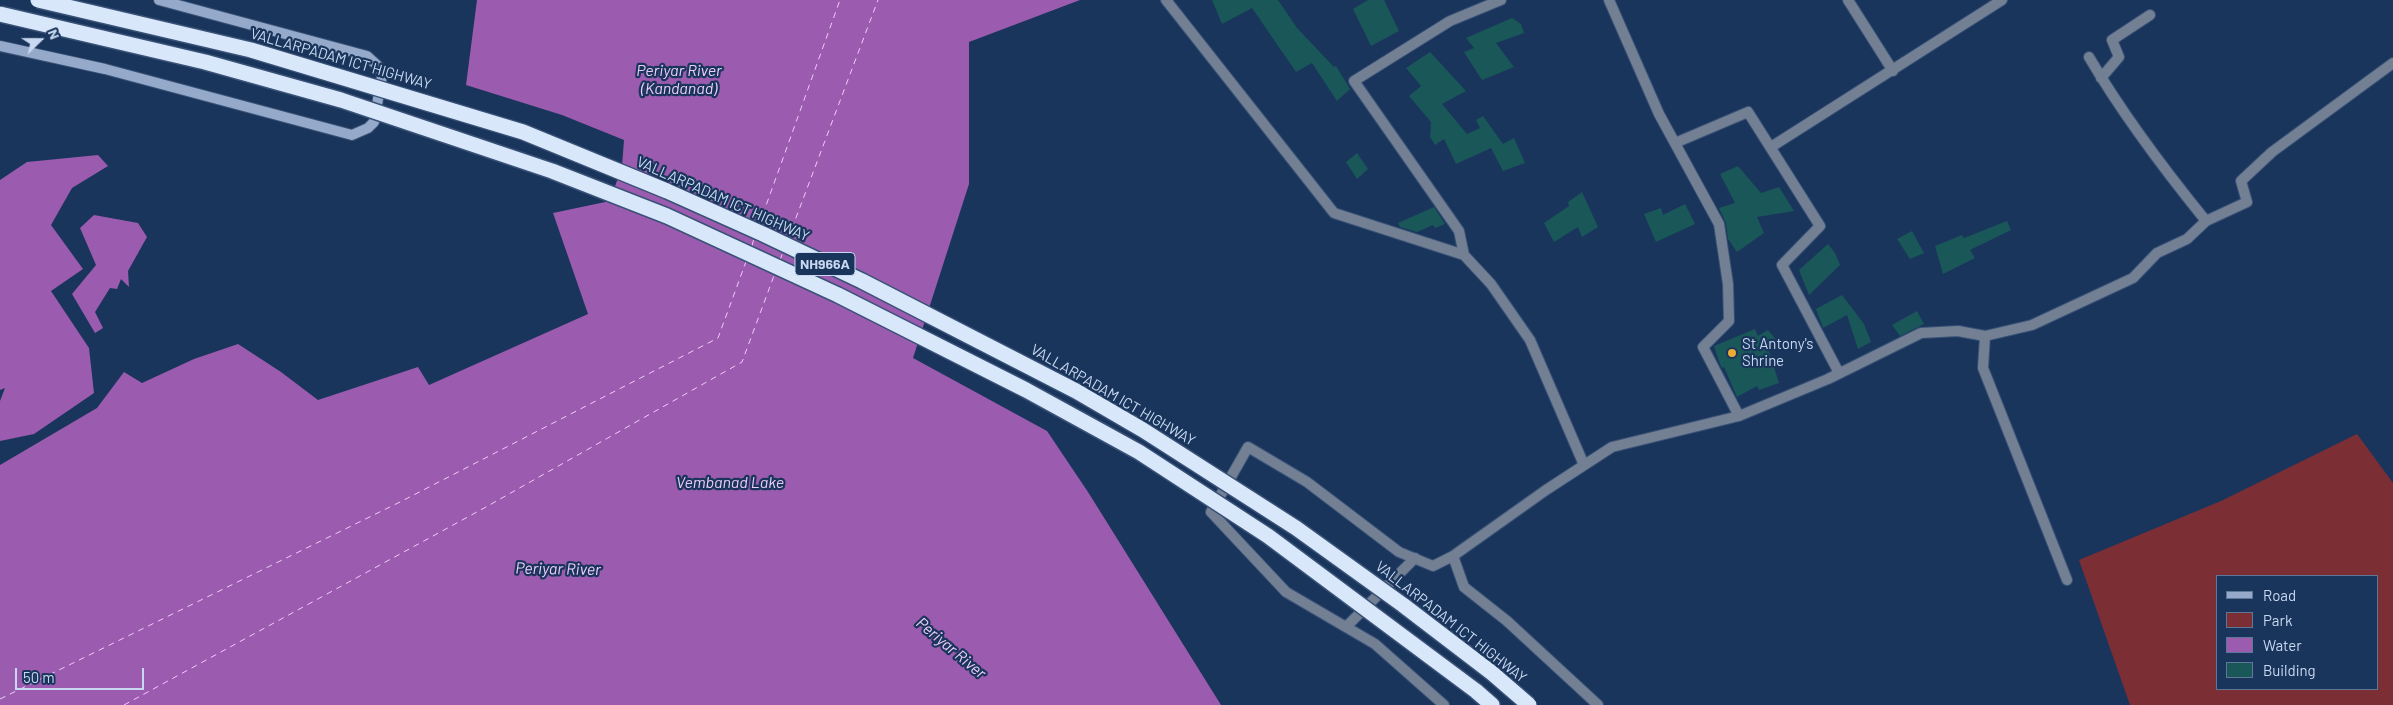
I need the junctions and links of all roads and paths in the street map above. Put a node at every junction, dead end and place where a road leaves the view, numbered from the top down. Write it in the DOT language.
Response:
graph roads {
  1 [pos="38,0"];
  2 [pos="159,0"];
  3 [pos="1166,0"];
  4 [pos="1502,0"];
  5 [pos="1609,0"];
  6 [pos="1848,0"];
  7 [pos="2002,0"];
  8 [pos="0,14"];
  9 [pos="2150,15"];
  10 [pos="0,46"];
  11 [pos="2089,57"];
  12 [pos="2393,63"];
  13 [pos="1893,71"];
  14 [pos="2101,78"];
  15 [pos="1675,143"];
  16 [pos="1771,147"];
  17 [pos="2206,221"];
  18 [pos="1464,255"];
  19 [pos="1985,336"];
  20 [pos="1839,373"];
  21 [pos="1739,416"];
  22 [pos="1584,465"];
  23 [pos="1453,556"];
  24 [pos="1415,558"];
  25 [pos="2067,580"];
  26 [pos="1346,627"];
  27 [pos="1444,705"];
  28 [pos="1492,705"];
  29 [pos="1529,705"];
  30 [pos="1598,705"];
  1 -- 29 [label="highway, VALLARPADAM ICT HIGHWAY / NH966A, bridge"];
  2 -- 10 [label="street"];
  3 -- 18 [label="street"];
  4 -- 18 [label="street"];
  5 -- 15 [label="street"];
  6 -- 13 [label="street"];
  7 -- 13 [label="street"];
  8 -- 28 [label="highway, NH966A, bridge"];
  9 -- 14 [label="street"];
  11 -- 14 [label="street"];
  12 -- 17 [label="street"];
  13 -- 16 [label="street"];
  14 -- 17 [label="street"];
  15 -- 16 [label="street"];
  15 -- 21 [label="street"];
  16 -- 20 [label="street"];
  17 -- 19 [label="street"];
  18 -- 22 [label="street"];
  19 -- 20 [label="street"];
  19 -- 25 [label="street"];
  20 -- 21 [label="street"];
  21 -- 22 [label="street"];
  22 -- 23 [label="street"];
  23 -- 24 [label="street"];
  23 -- 30 [label="street"];
  24 -- 26 [label="street"];
  24 -- 26 [label="street"];
  26 -- 27 [label="street"];
}
